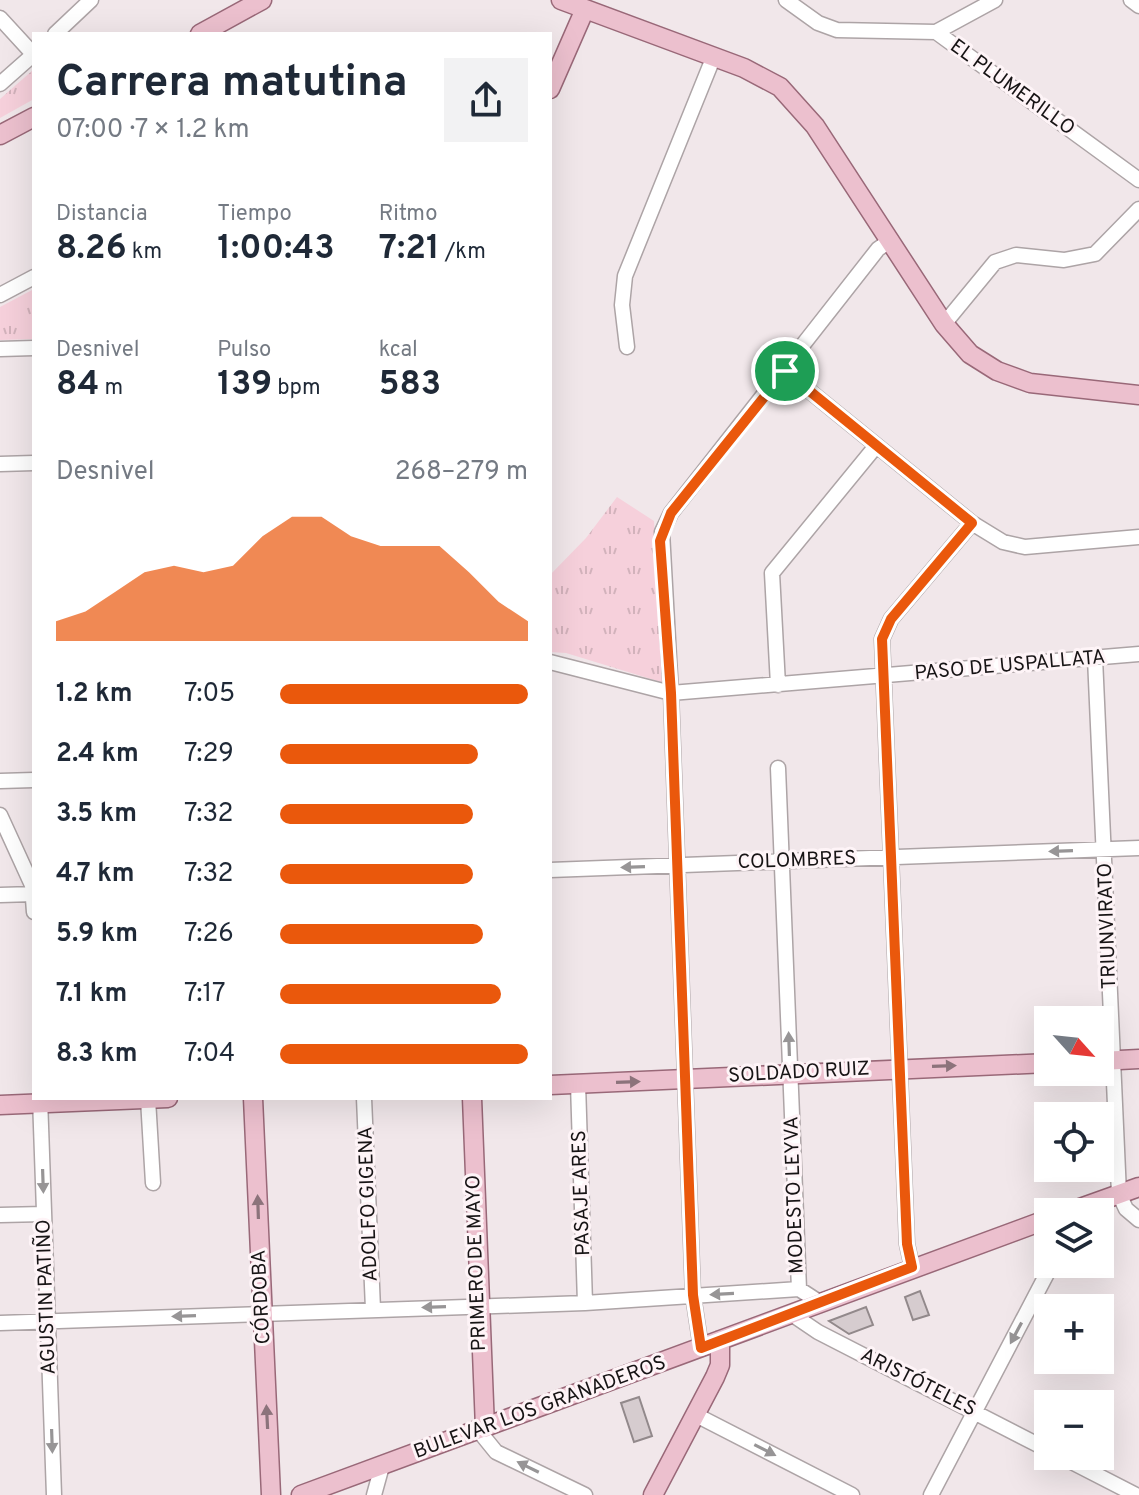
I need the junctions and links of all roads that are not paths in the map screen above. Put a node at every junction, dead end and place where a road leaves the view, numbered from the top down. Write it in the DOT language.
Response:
graph roads {
  1 [pos="91,0"];
  2 [pos="262,0"];
  3 [pos="561,0"];
  4 [pos="786,0"];
  5 [pos="995,0"];
  6 [pos="1131,0"];
  7 [pos="1139,6"];
  8 [pos="585,9"];
  9 [pos="0,18"];
  10 [pos="57,32"];
  11 [pos="209,32"];
  12 [pos="936,32"];
  13 [pos="32,52"];
  14 [pos="32,56"];
  15 [pos="714,56"];
  16 [pos="0,84"];
  17 [pos="552,84"];
  18 [pos="32,118"];
  19 [pos="0,135"];
  20 [pos="1139,180"];
  21 [pos="1139,209"];
  22 [pos="891,240"];
  23 [pos="32,278"];
  24 [pos="0,295"];
  25 [pos="944,324"];
  26 [pos="627,347"];
  27 [pos="32,348"];
  28 [pos="0,349"];
  29 [pos="785,371"];
  30 [pos="1139,395"];
  31 [pos="876,446"];
  32 [pos="32,463"];
  33 [pos="0,464"];
  34 [pos="972,523"];
  35 [pos="1139,537"];
  36 [pos="1139,654"];
  37 [pos="1095,658"];
  38 [pos="552,663"];
  39 [pos="884,677"];
  40 [pos="778,685"];
  41 [pos="671,693"];
  42 [pos="778,768"];
  43 [pos="32,780"];
  44 [pos="0,781"];
  45 [pos="0,815"];
  46 [pos="1139,848"];
  47 [pos="1105,849"];
  48 [pos="890,857"];
  49 [pos="783,861"];
  50 [pos="676,866"];
  51 [pos="552,870"];
  52 [pos="32,889"];
  53 [pos="32,894"];
  54 [pos="0,895"];
  55 [pos="1106,1006"];
  56 [pos="1139,1059"];
  57 [pos="1114,1061"];
  58 [pos="1034,1063"];
  59 [pos="899,1068"];
  60 [pos="790,1074"];
  61 [pos="685,1079"];
  62 [pos="578,1084"];
  63 [pos="552,1085"];
  64 [pos="1108,1086"];
  65 [pos="94,1100"];
  66 [pos="148,1100"];
  67 [pos="253,1100"];
  68 [pos="364,1100"];
  69 [pos="472,1100"];
  70 [pos="40,1101"];
  71 [pos="0,1105"];
  72 [pos="153,1183"];
  73 [pos="1139,1187"];
  74 [pos="1119,1194"];
  75 [pos="1108,1198"];
  76 [pos="44,1214"];
  77 [pos="0,1215"];
  78 [pos="1139,1220"];
  79 [pos="1034,1224"];
  80 [pos="912,1267"];
  81 [pos="1045,1278"];
  82 [pos="799,1289"];
  83 [pos="693,1295"];
  84 [pos="819,1302"];
  85 [pos="585,1303"];
  86 [pos="479,1306"];
  87 [pos="373,1309"];
  88 [pos="262,1312"];
  89 [pos="790,1313"];
  90 [pos="48,1321"];
  91 [pos="0,1323"];
  92 [pos="720,1340"];
  93 [pos="701,1348"];
  94 [pos="974,1411"];
  95 [pos="696,1415"];
  96 [pos="482,1429"];
  97 [pos="1034,1443"];
  98 [pos="382,1466"];
  99 [pos="1087,1470"];
  100 [pos="54,1495"];
  101 [pos="271,1495"];
  102 [pos="301,1495"];
  103 [pos="374,1495"];
  104 [pos="585,1495"];
  105 [pos="653,1495"];
  106 [pos="852,1495"];
  107 [pos="931,1495"];
  108 [pos="1136,1495"];
  1 -- 10 [label="street"];
  2 -- 11 [label="main road"];
  3 -- 8 [label="main road"];
  4 -- 12 [label="street, EL PLUMERILLO"];
  5 -- 12 [label="street"];
  6 -- 7 [label="street"];
  8 -- 15 [label="main road"];
  8 -- 17 [label="main road"];
  9 -- 13 [label="street"];
  12 -- 20 [label="street, EL PLUMERILLO"];
  14 -- 16 [label="street"];
  15 -- 22 [label="main road"];
  15 -- 26 [label="street"];
  18 -- 19 [label="main road"];
  21 -- 25 [label="street"];
  22 -- 25 [label="main road"];
  22 -- 29 [label="street"];
  23 -- 24 [label="street"];
  25 -- 30 [label="main road"];
  27 -- 28 [label="street"];
  29 -- 31 [label="street"];
  29 -- 41 [label="street"];
  31 -- 34 [label="street"];
  31 -- 40 [label="street"];
  32 -- 33 [label="street"];
  34 -- 35 [label="street"];
  34 -- 39 [label="street"];
  36 -- 37 [label="street, PASO DE USPALLATA"];
  37 -- 39 [label="street, PASO DE USPALLATA"];
  37 -- 47 [label="street, TRIUNVIRATO"];
  38 -- 41 [label="street, PASO DE USPALLATA"];
  39 -- 40 [label="street, PASO DE USPALLATA"];
  39 -- 48 [label="street"];
  40 -- 41 [label="street, PASO DE USPALLATA"];
  41 -- 50 [label="street"];
  42 -- 49 [label="street, MODESTO LEYVA"];
  43 -- 44 [label="street"];
  45 -- 52 [label="street"];
  46 -- 47 [label="street, COLOMBRES"];
  47 -- 48 [label="street, COLOMBRES, one-way"];
  47 -- 55 [label="street, TRIUNVIRATO"];
  48 -- 49 [label="street, COLOMBRES"];
  48 -- 59 [label="street"];
  49 -- 50 [label="street, COLOMBRES"];
  60 -- 49 [label="street, MODESTO LEYVA, one-way"];
  50 -- 51 [label="street, COLOMBRES, one-way"];
  50 -- 61 [label="street"];
  53 -- 54 [label="street"];
  56 -- 57 [label="main road"];
  59 -- 58 [label="main road, SOLDADO RUIZ, one-way"];
  59 -- 60 [label="main road, SOLDADO RUIZ"];
  59 -- 80 [label="street"];
  60 -- 61 [label="main road, SOLDADO RUIZ"];
  60 -- 82 [label="street, MODESTO LEYVA"];
  62 -- 61 [label="main road, SOLDADO RUIZ, one-way"];
  61 -- 83 [label="street"];
  62 -- 63 [label="main road, SOLDADO RUIZ"];
  62 -- 85 [label="street, PASAJE ARES"];
  64 -- 74 [label="street, TRIUNVIRATO"];
  65 -- 70 [label="main road"];
  66 -- 72 [label="street"];
  88 -- 67 [label="main road, CÓRDOBA, one-way"];
  68 -- 87 [label="street, ADOLFO GIGENA"];
  69 -- 86 [label="main road, PRIMERO DE MAYO"];
  70 -- 71 [label="main road"];
  70 -- 76 [label="street, AGUSTIN PATIÑO, one-way"];
  73 -- 74 [label="main road"];
  74 -- 75 [label="main road"];
  74 -- 78 [label="street"];
  76 -- 77 [label="street"];
  76 -- 90 [label="street, AGUSTIN PATIÑO"];
  79 -- 80 [label="main road, BULEVAR LOS GRANADEROS"];
  80 -- 84 [label="main road, BULEVAR LOS GRANADEROS"];
  81 -- 94 [label="street, one-way"];
  82 -- 83 [label="street, one-way"];
  82 -- 84 [label="street"];
  83 -- 85 [label="street"];
  83 -- 93 [label="street"];
  84 -- 89 [label="main road, BULEVAR LOS GRANADEROS"];
  85 -- 86 [label="street"];
  86 -- 87 [label="street, one-way"];
  86 -- 96 [label="main road, PRIMERO DE MAYO"];
  87 -- 88 [label="street"];
  88 -- 90 [label="street, one-way"];
  101 -- 88 [label="main road, CÓRDOBA, one-way"];
  89 -- 92 [label="main road, BULEVAR LOS GRANADEROS"];
  89 -- 94 [label="street, ARISTÓTELES"];
  90 -- 91 [label="street"];
  90 -- 100 [label="street, AGUSTIN PATIÑO, one-way"];
  92 -- 93 [label="main road, BULEVAR LOS GRANADEROS"];
  92 -- 95 [label="main road"];
  93 -- 96 [label="main road, BULEVAR LOS GRANADEROS"];
  94 -- 97 [label="street, ARISTÓTELES"];
  94 -- 107 [label="street"];
  95 -- 105 [label="main road"];
  95 -- 106 [label="street, one-way"];
  96 -- 98 [label="main road, BULEVAR LOS GRANADEROS"];
  104 -- 96 [label="street, one-way"];
  98 -- 102 [label="main road, BULEVAR LOS GRANADEROS"];
  98 -- 103 [label="street"];
  99 -- 108 [label="street"];
}
